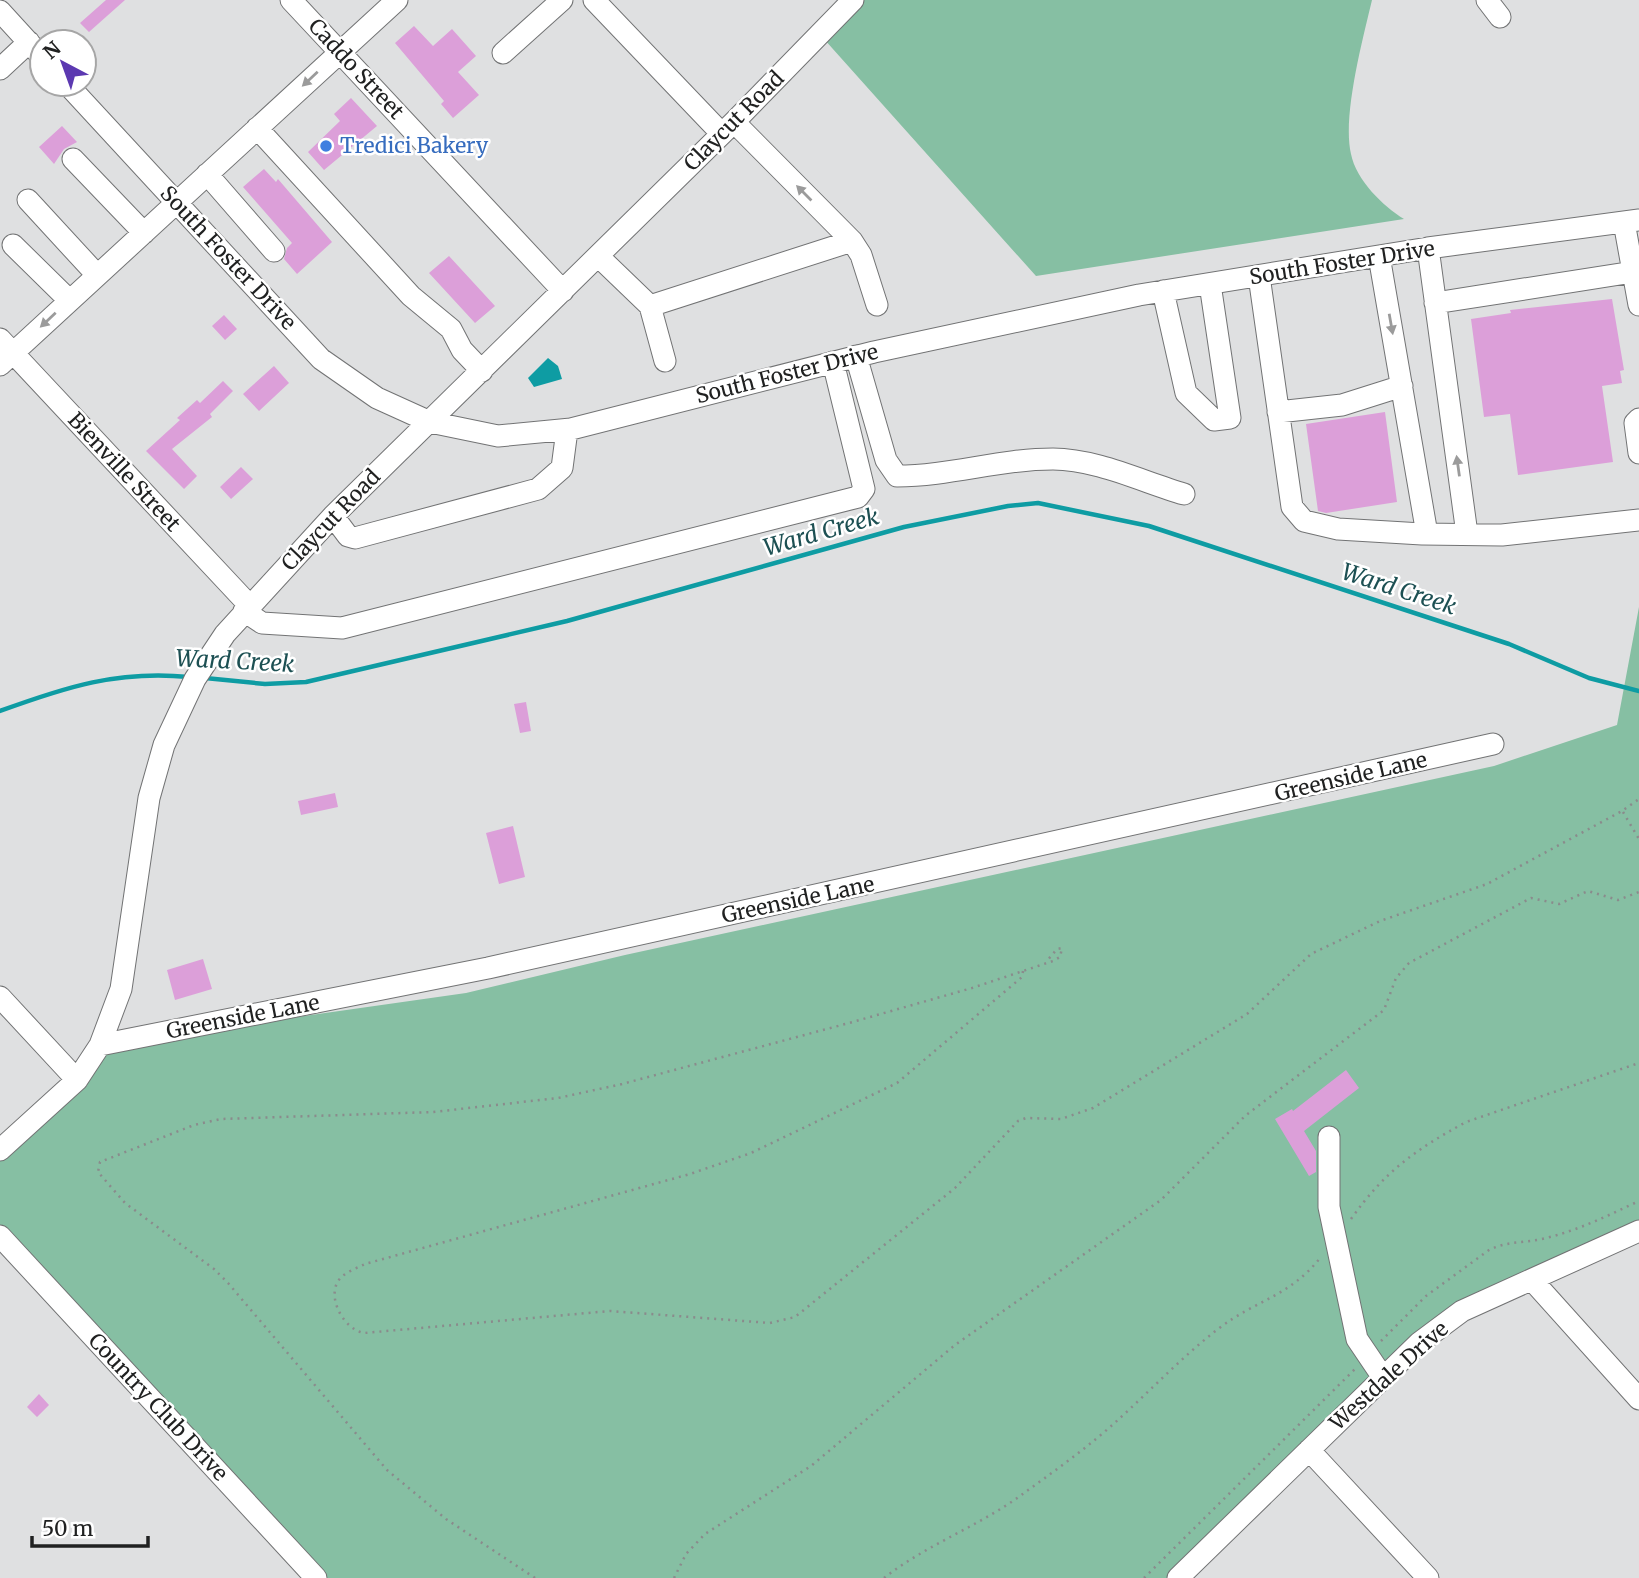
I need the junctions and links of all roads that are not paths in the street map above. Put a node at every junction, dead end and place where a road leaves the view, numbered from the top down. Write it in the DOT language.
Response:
graph roads {
  1 [pos="292,0"];
  2 [pos="397,0"];
  3 [pos="562,0"];
  4 [pos="594,0"];
  5 [pos="852,0"];
  6 [pos="1487,0"];
  7 [pos="0,10"];
  8 [pos="1500,17"];
  9 [pos="28,41"];
  10 [pos="340,52"];
  11 [pos="28,53"];
  12 [pos="503,53"];
  13 [pos="0,69"];
  14 [pos="80,98"];
  15 [pos="257,128"];
  16 [pos="728,128"];
  17 [pos="73,159"];
  18 [pos="207,174"];
  19 [pos="28,201"];
  20 [pos="177,202"];
  21 [pos="1631,221"];
  22 [pos="144,233"];
  23 [pos="852,241"];
  24 [pos="13,245"];
  25 [pos="1428,248"];
  26 [pos="274,251"];
  27 [pos="1379,256"];
  28 [pos="598,257"];
  29 [pos="1633,272"];
  30 [pos="97,275"];
  31 [pos="1259,276"];
  32 [pos="1210,284"];
  33 [pos="563,291"];
  34 [pos="1163,291"];
  35 [pos="69,300"];
  36 [pos="1436,303"];
  37 [pos="877,305"];
  38 [pos="1639,305"];
  39 [pos="650,306"];
  40 [pos="4,352"];
  41 [pos="856,356"];
  42 [pos="666,361"];
  43 [pos="833,362"];
  44 [pos="482,371"];
  45 [pos="1402,386"];
  46 [pos="1278,412"];
  47 [pos="1639,419"];
  48 [pos="430,422"];
  49 [pos="567,430"];
  50 [pos="1639,453"];
  51 [pos="1184,494"];
  52 [pos="332,516"];
  53 [pos="1639,520"];
  54 [pos="1427,534"];
  55 [pos="1467,534"];
  56 [pos="246,608"];
  57 [pos="1493,744"];
  58 [pos="0,997"];
  59 [pos="100,1045"];
  60 [pos="76,1080"];
  61 [pos="1329,1137"];
  62 [pos="0,1150"];
  63 [pos="1639,1231"];
  64 [pos="0,1236"];
  65 [pos="1532,1280"];
  66 [pos="1381,1376"];
  67 [pos="1639,1399"];
  68 [pos="1308,1450"];
  69 [pos="316,1578"];
  70 [pos="1178,1578"];
  71 [pos="1428,1578"];
  1 -- 10 [label="street, Caddo Street"];
  2 -- 10 [label="street"];
  3 -- 12 [label="street"];
  4 -- 16 [label="street"];
  5 -- 16 [label="street, Claycut Road"];
  6 -- 8 [label="street"];
  7 -- 9 [label="street"];
  10 -- 15 [label="street, one-way"];
  10 -- 33 [label="street, Caddo Street"];
  11 -- 13 [label="street"];
  14 -- 20 [label="street, South Foster Drive"];
  15 -- 18 [label="street"];
  15 -- 44 [label="street"];
  23 -- 16 [label="street, one-way"];
  16 -- 28 [label="street, Claycut Road"];
  17 -- 22 [label="street"];
  18 -- 20 [label="street"];
  18 -- 26 [label="street"];
  19 -- 30 [label="street"];
  20 -- 22 [label="street"];
  20 -- 48 [label="street, South Foster Drive"];
  21 -- 25 [label="street, South Foster Drive"];
  21 -- 29 [label="street"];
  22 -- 30 [label="street"];
  23 -- 37 [label="street"];
  23 -- 39 [label="street"];
  24 -- 35 [label="street"];
  25 -- 27 [label="street, South Foster Drive"];
  25 -- 36 [label="street"];
  27 -- 31 [label="street, South Foster Drive"];
  27 -- 45 [label="street, one-way"];
  28 -- 33 [label="street, Claycut Road"];
  28 -- 39 [label="street"];
  29 -- 36 [label="street"];
  29 -- 38 [label="street"];
  30 -- 35 [label="street"];
  31 -- 32 [label="street, South Foster Drive"];
  31 -- 46 [label="street"];
  32 -- 34 [label="street, South Foster Drive"];
  32 -- 34 [label="street"];
  33 -- 44 [label="street, Claycut Road"];
  34 -- 41 [label="street, South Foster Drive"];
  35 -- 40 [label="street, one-way"];
  55 -- 36 [label="street, one-way"];
  39 -- 42 [label="street"];
  40 -- 56 [label="street, Bienville Street"];
  41 -- 43 [label="street, South Foster Drive"];
  41 -- 51 [label="street"];
  43 -- 49 [label="street, South Foster Drive"];
  43 -- 56 [label="street"];
  44 -- 48 [label="street, Claycut Road"];
  45 -- 46 [label="street"];
  45 -- 54 [label="street"];
  46 -- 54 [label="street"];
  47 -- 50 [label="street"];
  48 -- 49 [label="street, South Foster Drive"];
  48 -- 52 [label="street, Claycut Road"];
  49 -- 52 [label="street"];
  52 -- 56 [label="street, Claycut Road"];
  53 -- 55 [label="street"];
  54 -- 55 [label="street"];
  56 -- 59 [label="street, Claycut Road"];
  57 -- 59 [label="street, Greenside Lane"];
  58 -- 60 [label="street"];
  59 -- 60 [label="street, Claycut Road"];
  60 -- 62 [label="street, Claycut Road"];
  61 -- 66 [label="street"];
  63 -- 65 [label="street, Westdale Drive"];
  64 -- 69 [label="street, Country Club Drive"];
  65 -- 66 [label="street, Westdale Drive"];
  65 -- 67 [label="street"];
  66 -- 68 [label="street, Westdale Drive"];
  68 -- 70 [label="street, Westdale Drive"];
  68 -- 71 [label="street"];
}
